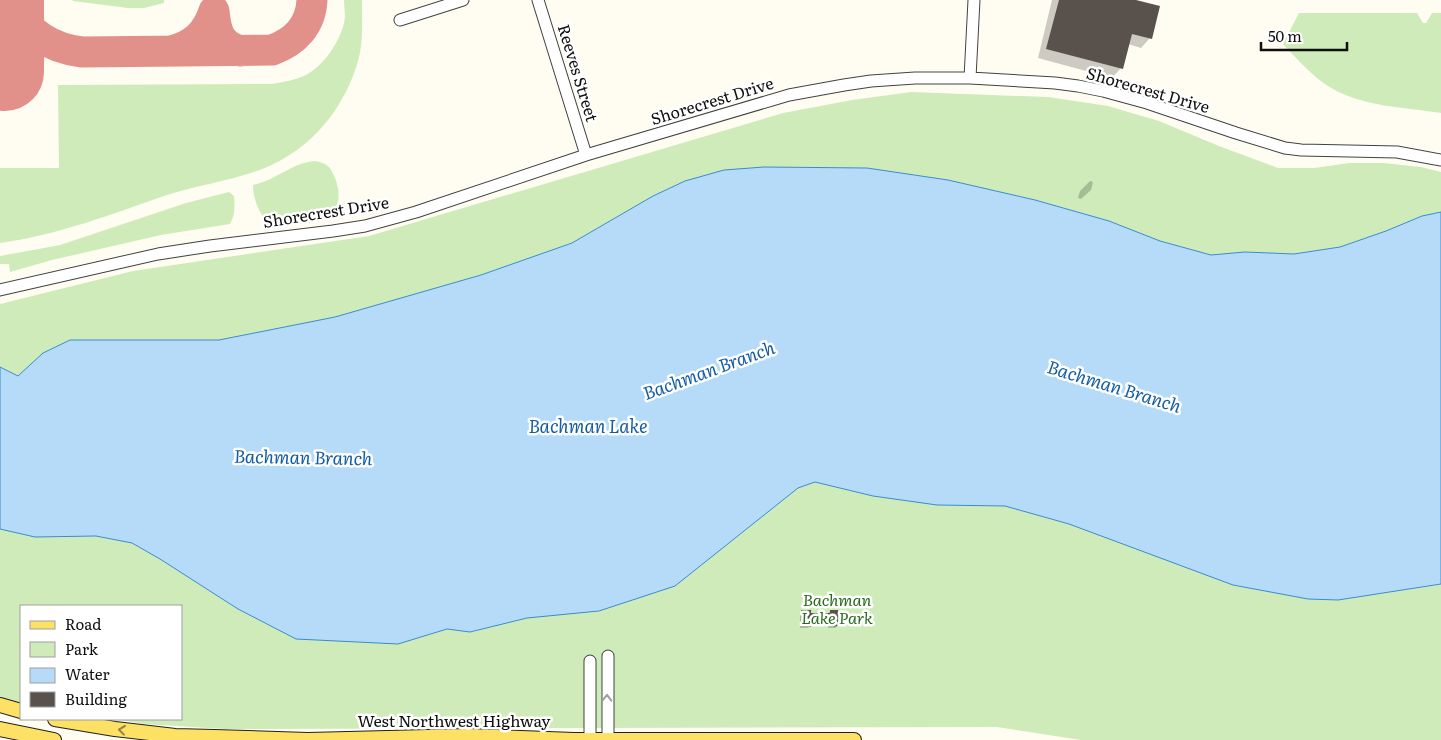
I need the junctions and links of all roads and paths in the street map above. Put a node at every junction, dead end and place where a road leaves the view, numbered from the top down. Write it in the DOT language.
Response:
graph roads {
  1 [pos="462,0"];
  2 [pos="538,0"];
  3 [pos="974,0"];
  4 [pos="400,20"];
  5 [pos="970,78"];
  6 [pos="586,156"];
  7 [pos="1441,160"];
  8 [pos="0,290"];
  9 [pos="608,656"];
  10 [pos="590,661"];
  11 [pos="0,705"];
  12 [pos="20,711"];
  13 [pos="61,720"];
  14 [pos="0,729"];
  15 [pos="465,738"];
  16 [pos="54,740"];
  17 [pos="307,740"];
  18 [pos="590,740"];
  19 [pos="608,740"];
  20 [pos="854,740"];
  1 -- 4 [label="street"];
  2 -- 6 [label="street, Reeves Street"];
  3 -- 5 [label="street"];
  5 -- 6 [label="street, Shorecrest Drive"];
  5 -- 7 [label="street, Shorecrest Drive"];
  6 -- 8 [label="street, Shorecrest Drive"];
  19 -- 9 [label="street, one-way"];
  10 -- 18 [label="street"];
  11 -- 12 [label="main road"];
  17 -- 13 [label="main road, West Northwest Highway, one-way"];
  14 -- 16 [label="main road"];
  15 -- 17 [label="main road, West Northwest Highway"];
  15 -- 18 [label="main road, West Northwest Highway"];
  18 -- 19 [label="main road, West Northwest Highway"];
  19 -- 20 [label="main road, West Northwest Highway"];
}
